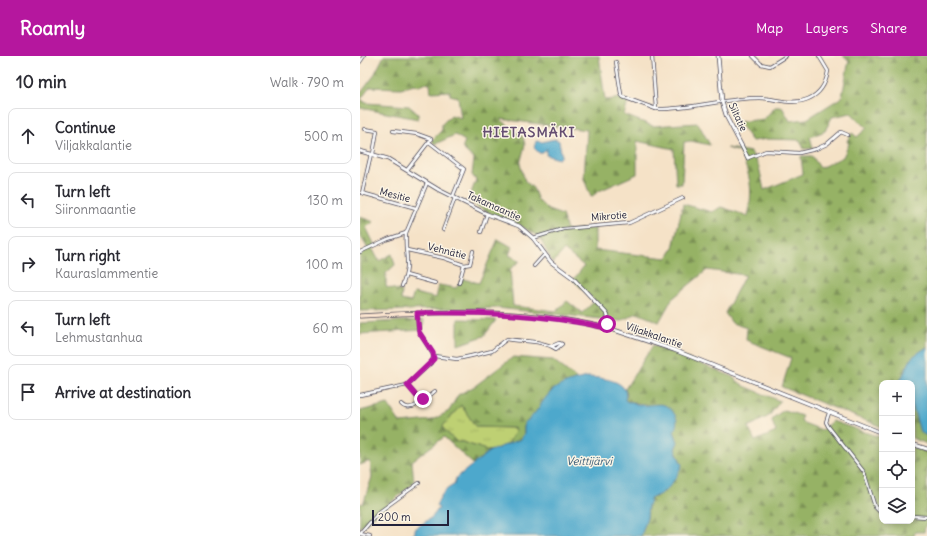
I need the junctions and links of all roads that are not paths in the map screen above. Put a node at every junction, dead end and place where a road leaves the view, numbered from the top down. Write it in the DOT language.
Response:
graph roads {
  1 [pos="364,56"];
  2 [pos="652,56"];
  3 [pos="718,56"];
  4 [pos="753,56"];
  5 [pos="786,56"];
  6 [pos="819,56"];
  7 [pos="360,62"];
  8 [pos="616,62"];
  9 [pos="722,102"];
  10 [pos="656,108"];
  11 [pos="365,129"];
  12 [pos="393,131"];
  13 [pos="848,135"];
  14 [pos="430,141"];
  15 [pos="360,152"];
  16 [pos="372,154"];
  17 [pos="748,158"];
  18 [pos="408,170"];
  19 [pos="427,182"];
  20 [pos="454,197"];
  21 [pos="683,198"];
  22 [pos="416,208"];
  23 [pos="487,214"];
  24 [pos="442,230"];
  25 [pos="481,232"];
  26 [pos="406,233"];
  27 [pos="533,238"];
  28 [pos="407,250"];
  29 [pos="473,250"];
  30 [pos="360,252"];
  31 [pos="544,254"];
  32 [pos="464,265"];
  33 [pos="534,266"];
  34 [pos="406,275"];
  35 [pos="435,283"];
  36 [pos="459,283"];
  37 [pos="402,286"];
  38 [pos="417,313"];
  39 [pos="360,316"];
  40 [pos="606,328"];
  41 [pos="614,330"];
  42 [pos="552,346"];
  43 [pos="434,356"];
  44 [pos="407,385"];
  45 [pos="435,391"];
  46 [pos="360,395"];
  47 [pos="419,399"];
  48 [pos="401,404"];
  49 [pos="829,413"];
  50 [pos="879,432"];
  51 [pos="915,445"];
  52 [pos="927,448"];
  53 [pos="419,483"];
  54 [pos="879,511"];
  55 [pos="915,516"];
  56 [pos="927,517"];
  57 [pos="360,534"];
  58 [pos="370,536"];
  1 -- 7 [label="street"];
  2 -- 10 [label="street"];
  3 -- 9 [label="street, Siltatie"];
  4 -- 5 [label="street"];
  6 -- 9 [label="street"];
  8 -- 10 [label="street"];
  9 -- 10 [label="street"];
  9 -- 17 [label="street, Siltatie"];
  11 -- 16 [label="street"];
  12 -- 14 [label="street"];
  13 -- 17 [label="street"];
  14 -- 18 [label="street"];
  14 -- 20 [label="street"];
  15 -- 16 [label="street, Takamaantie"];
  16 -- 18 [label="street, Takamaantie"];
  16 -- 22 [label="street, Mesitie"];
  18 -- 19 [label="street, Takamaantie"];
  19 -- 20 [label="street, Takamaantie"];
  19 -- 22 [label="street"];
  20 -- 23 [label="street, Takamaantie"];
  20 -- 24 [label="street"];
  21 -- 27 [label="street, Mikrotie"];
  22 -- 26 [label="street"];
  23 -- 25 [label="street"];
  23 -- 27 [label="street, Takamaantie"];
  26 -- 28 [label="street"];
  26 -- 30 [label="street"];
  27 -- 31 [label="street, Takamaantie"];
  28 -- 32 [label="street, Vehnätie"];
  28 -- 34 [label="street"];
  29 -- 32 [label="street, Vehnätie"];
  31 -- 33 [label="street"];
  31 -- 40 [label="street, Takamaantie"];
  32 -- 36 [label="street"];
  34 -- 35 [label="street"];
  34 -- 37 [label="street"];
  38 -- 39 [label="main road, Viljakkalantie"];
  38 -- 40 [label="main road, Viljakkalantie"];
  38 -- 43 [label="street"];
  40 -- 41 [label="main road, Viljakkalantie"];
  41 -- 49 [label="street, Viljakkalantie"];
  42 -- 43 [label="street"];
  43 -- 44 [label="street"];
  44 -- 46 [label="street"];
  44 -- 47 [label="street"];
  45 -- 47 [label="street"];
  47 -- 48 [label="street"];
  49 -- 50 [label="street, Viljakkalantie"];
  49 -- 54 [label="street"];
  51 -- 52 [label="street"];
  53 -- 57 [label="street"];
  55 -- 56 [label="street"];
  57 -- 58 [label="street"];
}
